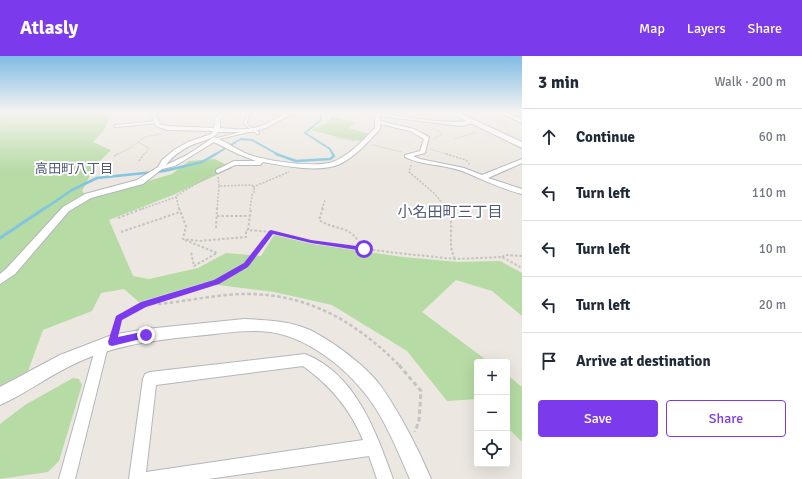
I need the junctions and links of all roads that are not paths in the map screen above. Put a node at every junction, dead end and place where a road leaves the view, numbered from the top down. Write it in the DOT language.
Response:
graph roads {
  1 [pos="217,132"];
  2 [pos="249,132"];
  3 [pos="374,132"];
  4 [pos="415,132"];
  5 [pos="490,132"];
  6 [pos="214,138"];
  7 [pos="522,145"];
  8 [pos="522,161"];
  9 [pos="274,162"];
  10 [pos="156,171"];
  11 [pos="218,171"];
  12 [pos="481,178"];
  13 [pos="522,192"];
  14 [pos="0,280"];
  15 [pos="107,344"];
  16 [pos="0,396"];
  17 [pos="373,448"];
  18 [pos="67,479"];
  19 [pos="137,479"];
  20 [pos="150,479"];
  21 [pos="385,479"];
  22 [pos="421,479"];
  1 -- 6 [label="street"];
  2 -- 6 [label="lane"];
  3 -- 9 [label="street"];
  4 -- 12 [label="street"];
  5 -- 7 [label="main road"];
  6 -- 9 [label="street"];
  6 -- 10 [label="street"];
  6 -- 10 [label="street"];
  8 -- 12 [label="street"];
  9 -- 11 [label="street"];
  10 -- 14 [label="street"];
  12 -- 13 [label="street"];
  15 -- 16 [label="street"];
  15 -- 18 [label="street"];
  15 -- 22 [label="street"];
  17 -- 19 [label="street"];
  17 -- 20 [label="street"];
  17 -- 21 [label="street"];
}
